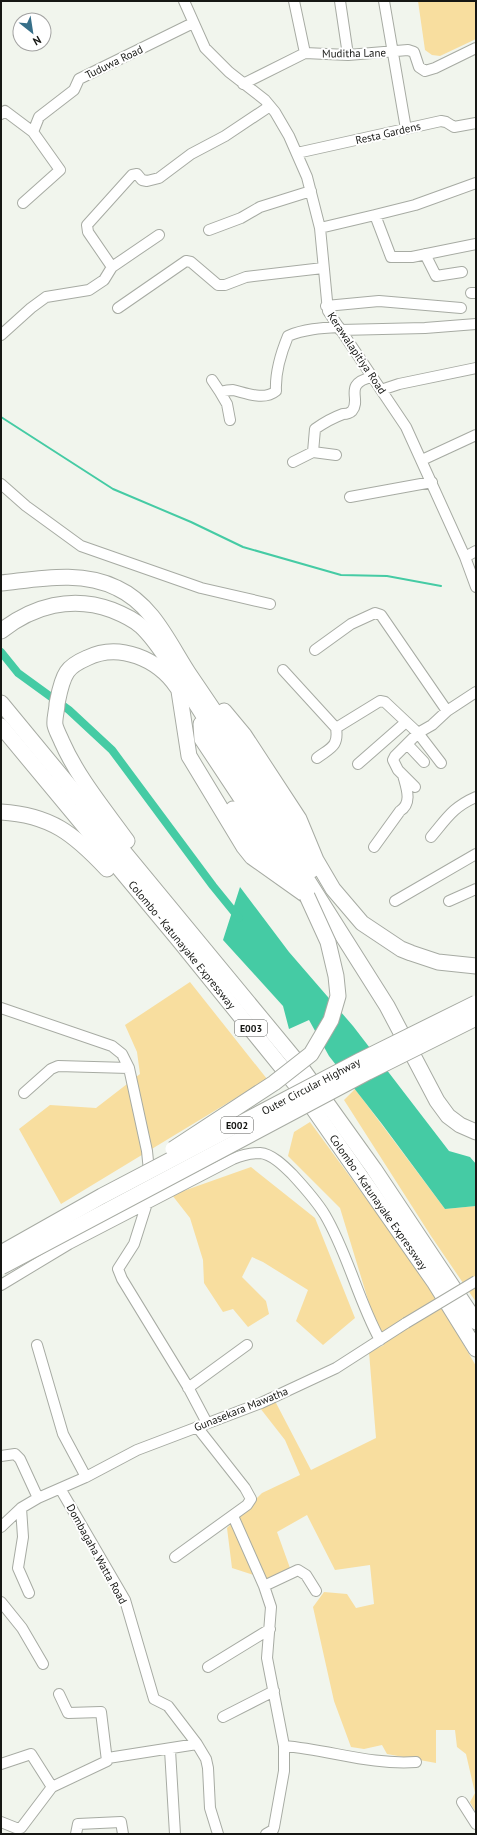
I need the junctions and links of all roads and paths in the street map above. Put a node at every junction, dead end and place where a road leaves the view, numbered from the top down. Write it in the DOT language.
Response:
graph roads {
  1 [pos="184,1"];
  2 [pos="294,1"];
  3 [pos="340,1"];
  4 [pos="384,1"];
  5 [pos="192,23"];
  6 [pos="476,48"];
  7 [pos="393,52"];
  8 [pos="305,53"];
  9 [pos="348,55"];
  10 [pos="244,84"];
  11 [pos="270,106"];
  12 [pos="1,114"];
  13 [pos="476,123"];
  14 [pos="406,129"];
  15 [pos="33,132"];
  16 [pos="297,153"];
  17 [pos="476,184"];
  18 [pos="311,191"];
  19 [pos="23,203"];
  20 [pos="375,216"];
  21 [pos="320,228"];
  22 [pos="209,230"];
  23 [pos="159,235"];
  24 [pos="476,244"];
  25 [pos="425,254"];
  26 [pos="112,267"];
  27 [pos="323,268"];
  28 [pos="462,272"];
  29 [pos="326,306"];
  30 [pos="118,308"];
  31 [pos="461,308"];
  32 [pos="476,324"];
  33 [pos="339,329"];
  34 [pos="1,336"];
  35 [pos="476,368"];
  36 [pos="372,377"];
  37 [pos="212,380"];
  38 [pos="381,390"];
  39 [pos="220,392"];
  40 [pos="230,420"];
  41 [pos="476,435"];
  42 [pos="313,452"];
  43 [pos="336,455"];
  44 [pos="422,460"];
  45 [pos="293,462"];
  46 [pos="432,482"];
  47 [pos="1,484"];
  48 [pos="350,497"];
  49 [pos="476,551"];
  50 [pos="465,557"];
  51 [pos="1,583"];
  52 [pos="476,587"];
  53 [pos="53,601"];
  54 [pos="270,604"];
  55 [pos="1,621"];
  56 [pos="1,631"];
  57 [pos="315,650"];
  58 [pos="283,670"];
  59 [pos="189,673"];
  60 [pos="199,689"];
  61 [pos="476,692"];
  62 [pos="1,703"];
  63 [pos="447,711"];
  64 [pos="193,714"];
  65 [pos="406,722"];
  66 [pos="1,726"];
  67 [pos="336,728"];
  68 [pos="418,733"];
  69 [pos="408,745"];
  70 [pos="317,758"];
  71 [pos="424,762"];
  72 [pos="441,763"];
  73 [pos="358,764"];
  74 [pos="404,775"];
  75 [pos="415,787"];
  76 [pos="476,797"];
  77 [pos="1,812"];
  78 [pos="431,837"];
  79 [pos="374,847"];
  80 [pos="476,854"];
  81 [pos="283,867"];
  82 [pos="314,873"];
  83 [pos="476,889"];
  84 [pos="306,896"];
  85 [pos="395,901"];
  86 [pos="449,901"];
  87 [pos="199,943"];
  88 [pos="476,966"];
  89 [pos="210,979"];
  90 [pos="476,1003"];
  91 [pos="1,1008"];
  92 [pos="476,1018"];
  93 [pos="476,1024"];
  94 [pos="128,1068"];
  95 [pos="368,1072"];
  96 [pos="24,1093"];
  97 [pos="476,1125"];
  98 [pos="476,1132"];
  99 [pos="102,1196"];
  100 [pos="147,1203"];
  101 [pos="1,1253"];
  102 [pos="1,1268"];
  103 [pos="476,1281"];
  104 [pos="1,1285"];
  105 [pos="476,1322"];
  106 [pos="380,1340"];
  107 [pos="37,1345"];
  108 [pos="247,1345"];
  109 [pos="476,1349"];
  110 [pos="188,1388"];
  111 [pos="202,1425"];
  112 [pos="1,1456"];
  113 [pos="86,1477"];
  114 [pos="61,1490"];
  115 [pos="38,1498"];
  116 [pos="21,1508"];
  117 [pos="233,1516"];
  118 [pos="1,1527"];
  119 [pos="175,1557"];
  120 [pos="264,1586"];
  121 [pos="316,1591"];
  122 [pos="29,1593"];
  123 [pos="1,1602"];
  124 [pos="270,1629"];
  125 [pos="43,1664"];
  126 [pos="208,1667"];
  127 [pos="274,1691"];
  128 [pos="60,1694"];
  129 [pos="223,1716"];
  130 [pos="197,1744"];
  131 [pos="284,1746"];
  132 [pos="170,1750"];
  133 [pos="108,1758"];
  134 [pos="416,1762"];
  135 [pos="1,1764"];
  136 [pos="52,1787"];
  137 [pos="462,1802"];
  138 [pos="1,1822"];
  139 [pos="476,1824"];
  140 [pos="76,1834"];
  141 [pos="123,1834"];
  142 [pos="175,1834"];
  143 [pos="218,1834"];
  144 [pos="266,1834"];
  1 -- 5 [label="street, Kerawalapitiya Road"];
  2 -- 8 [label="street"];
  3 -- 9 [label="street"];
  4 -- 7 [label="street"];
  5 -- 10 [label="street, Kerawalapitiya Road"];
  5 -- 15 [label="street, Tuduwa Road"];
  6 -- 7 [label="street"];
  7 -- 9 [label="street, Muditha Lane"];
  7 -- 14 [label="street, Muditha Lane"];
  8 -- 9 [label="street, Muditha Lane"];
  8 -- 10 [label="street, Muditha Lane"];
  10 -- 11 [label="street, Kerawalapitiya Road"];
  11 -- 16 [label="street, Kerawalapitiya Road"];
  11 -- 26 [label="street"];
  12 -- 15 [label="street"];
  13 -- 14 [label="street, Resta Gardens"];
  14 -- 16 [label="street, Resta Gardens"];
  15 -- 19 [label="street"];
  16 -- 18 [label="street, Kerawalapitiya Road"];
  17 -- 20 [label="street"];
  18 -- 21 [label="street, Kerawalapitiya Road"];
  18 -- 22 [label="street"];
  20 -- 21 [label="street"];
  20 -- 25 [label="street"];
  21 -- 27 [label="street, Kerawalapitiya Road"];
  23 -- 26 [label="street"];
  24 -- 25 [label="street"];
  25 -- 28 [label="street"];
  26 -- 34 [label="street"];
  27 -- 29 [label="street, Kerawalapitiya Road"];
  27 -- 30 [label="street"];
  29 -- 31 [label="street"];
  29 -- 33 [label="street, Kerawalapitiya Road"];
  32 -- 33 [label="street"];
  33 -- 36 [label="street, Kerawalapitiya Road"];
  33 -- 39 [label="street"];
  35 -- 38 [label="street"];
  36 -- 38 [label="street, Kerawalapitiya Road"];
  36 -- 42 [label="street"];
  37 -- 39 [label="street"];
  38 -- 44 [label="street, Kerawalapitiya Road"];
  39 -- 40 [label="street"];
  41 -- 44 [label="street"];
  42 -- 43 [label="street"];
  42 -- 45 [label="street"];
  44 -- 46 [label="street, Kerawalapitiya Road"];
  46 -- 48 [label="street"];
  46 -- 50 [label="street, Kerawalapitiya Road"];
  47 -- 54 [label="street"];
  49 -- 50 [label="street"];
  50 -- 52 [label="street, Kerawalapitiya Road"];
  51 -- 59 [label="highway"];
  53 -- 55 [label="highway"];
  53 -- 56 [label="highway"];
  53 -- 82 [label="highway"];
  57 -- 63 [label="street"];
  58 -- 67 [label="street"];
  59 -- 60 [label="highway"];
  59 -- 82 [label="highway"];
  60 -- 82 [label="highway"];
  60 -- 82 [label="highway"];
  61 -- 63 [label="street"];
  62 -- 87 [label="highway, Colombo - Katunayake Expressway / E003"];
  63 -- 68 [label="street"];
  64 -- 81 [label="highway"];
  64 -- 81 [label="highway"];
  64 -- 82 [label="highway"];
  64 -- 84 [label="highway"];
  64 -- 84 [label="highway"];
  64 -- 87 [label="highway"];
  65 -- 67 [label="street"];
  65 -- 68 [label="street"];
  65 -- 73 [label="street"];
  66 -- 89 [label="highway, Colombo - Katunayake Expressway / E003"];
  67 -- 70 [label="street"];
  68 -- 69 [label="street"];
  68 -- 72 [label="street"];
  69 -- 71 [label="street"];
  69 -- 74 [label="street"];
  74 -- 75 [label="street"];
  74 -- 79 [label="street"];
  76 -- 78 [label="street"];
  77 -- 89 [label="highway"];
  80 -- 85 [label="street"];
  81 -- 84 [label="highway"];
  82 -- 88 [label="highway"];
  82 -- 97 [label="highway"];
  82 -- 98 [label="highway"];
  83 -- 86 [label="street"];
  84 -- 99 [label="highway, bridge"];
  87 -- 105 [label="highway, Colombo - Katunayake Expressway / E003"];
  89 -- 109 [label="highway, Colombo - Katunayake Expressway / E003"];
  90 -- 99 [label="highway, Outer Circular Highway / E002, bridge"];
  91 -- 94 [label="street"];
  92 -- 95 [label="highway, Outer Circular Highway / E002, bridge"];
  93 -- 95 [label="highway, bridge"];
  94 -- 96 [label="street"];
  94 -- 100 [label="street"];
  95 -- 102 [label="highway, Outer Circular Highway / E002, bridge"];
  99 -- 101 [label="highway, Outer Circular Highway / E002, bridge"];
  100 -- 104 [label="street"];
  100 -- 106 [label="street"];
  100 -- 110 [label="street"];
  103 -- 106 [label="street, Gunasekara Mawatha, bridge"];
  106 -- 111 [label="street, Gunasekara Mawatha"];
  107 -- 113 [label="street"];
  108 -- 110 [label="street"];
  110 -- 111 [label="street"];
  111 -- 113 [label="street, Gunasekara Mawatha"];
  111 -- 117 [label="street"];
  112 -- 115 [label="street"];
  113 -- 114 [label="street, Gunasekara Mawatha"];
  114 -- 115 [label="street, Gunasekara Mawatha"];
  114 -- 130 [label="street, Dombagaha Watta Road"];
  115 -- 116 [label="street, Gunasekara Mawatha"];
  116 -- 118 [label="street, Gunasekara Mawatha"];
  116 -- 122 [label="street"];
  117 -- 119 [label="street"];
  117 -- 120 [label="street"];
  120 -- 121 [label="street"];
  120 -- 124 [label="street"];
  123 -- 125 [label="street"];
  124 -- 126 [label="street"];
  124 -- 127 [label="street"];
  127 -- 129 [label="street"];
  127 -- 131 [label="street"];
  128 -- 133 [label="street"];
  130 -- 132 [label="street"];
  130 -- 143 [label="street, Dombagaha Watta Road"];
  131 -- 134 [label="street"];
  131 -- 144 [label="street"];
  132 -- 133 [label="street"];
  132 -- 142 [label="street"];
  133 -- 136 [label="street"];
  135 -- 136 [label="street"];
  136 -- 138 [label="street"];
  137 -- 139 [label="street"];
  140 -- 141 [label="street"];
}
